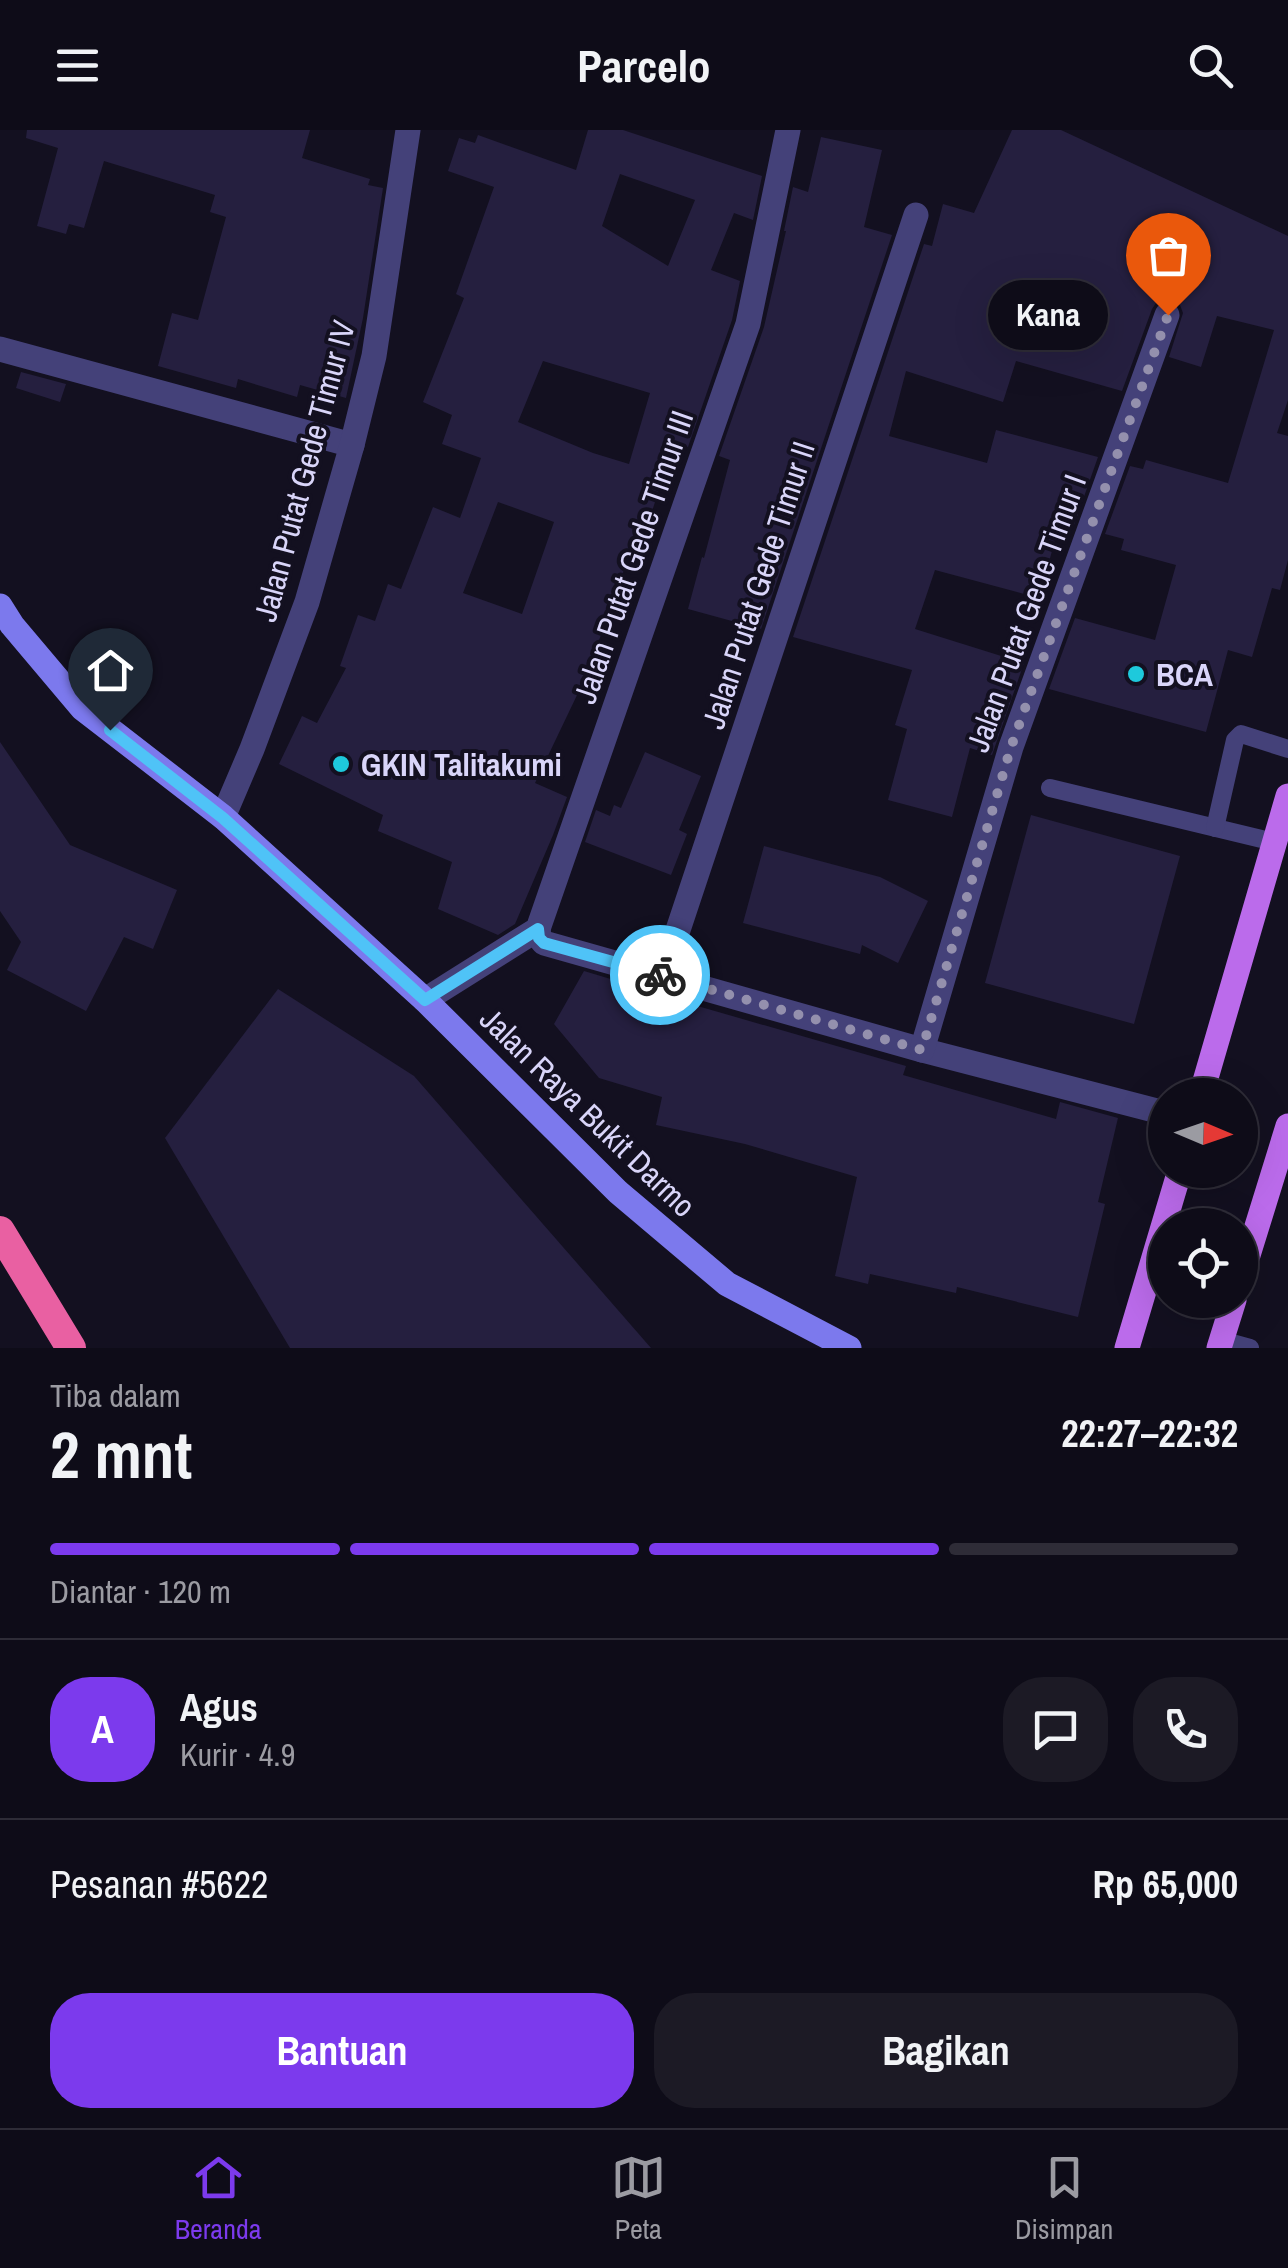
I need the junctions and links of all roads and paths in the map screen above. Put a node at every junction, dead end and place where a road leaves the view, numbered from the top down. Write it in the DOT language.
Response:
graph roads {
  1 [pos="408,130"];
  2 [pos="788,130"];
  3 [pos="916,216"];
  4 [pos="1168,315"];
  5 [pos="0,349"];
  6 [pos="352,445"];
  7 [pos="0,606"];
  8 [pos="1288,748"];
  9 [pos="1050,788"];
  10 [pos="1288,796"];
  11 [pos="223,818"];
  12 [pos="1215,828"];
  13 [pos="1274,842"];
  14 [pos="538,929"];
  15 [pos="662,975"];
  16 [pos="425,1000"];
  17 [pos="922,1050"];
  18 [pos="1207,1078"];
  19 [pos="1148,1109"];
  20 [pos="1288,1126"];
  21 [pos="1175,1188"];
  22 [pos="1258,1223"];
  23 [pos="0,1232"];
  24 [pos="1228,1318"];
  25 [pos="1220,1344"];
  26 [pos="72,1348"];
  27 [pos="849,1348"];
  28 [pos="1128,1348"];
  29 [pos="1250,1348"];
  1 -- 6 [label="street, Jalan Putat Gede Timur IV"];
  2 -- 14 [label="street, Jalan Putat Gede Timur III"];
  3 -- 15 [label="street, Jalan Putat Gede Timur II"];
  4 -- 17 [label="street, Jalan Putat Gede Timur I"];
  5 -- 6 [label="street"];
  6 -- 11 [label="street, Jalan Putat Gede Timur IV"];
  7 -- 11 [label="street, Jalan Raya Bukit Darmo"];
  8 -- 12 [label="lane"];
  9 -- 12 [label="lane"];
  10 -- 13 [label="main road"];
  11 -- 16 [label="street, Jalan Raya Bukit Darmo"];
  12 -- 13 [label="lane"];
  13 -- 18 [label="main road"];
  14 -- 15 [label="street"];
  14 -- 16 [label="street"];
  15 -- 17 [label="street"];
  16 -- 27 [label="street, Jalan Raya Bukit Darmo"];
  17 -- 19 [label="street"];
  20 -- 22 [label="main road"];
  21 -- 28 [label="main road"];
  23 -- 26 [label="highway"];
  24 -- 25 [label="main road"];
  25 -- 29 [label="lane"];
}
